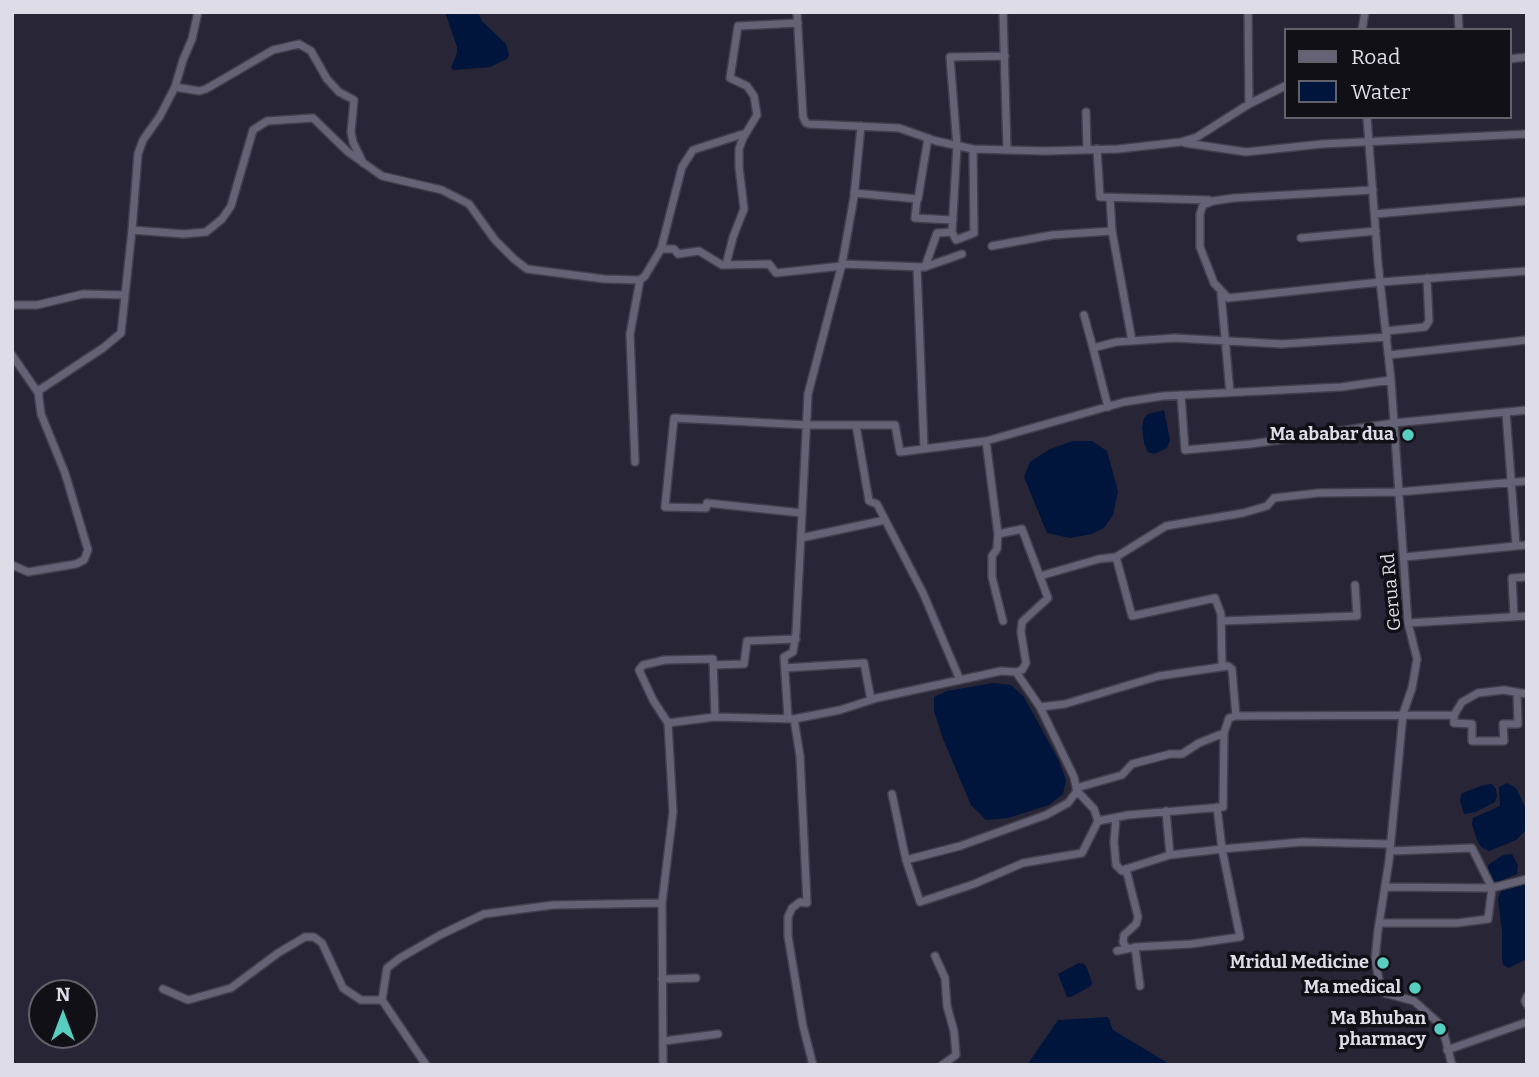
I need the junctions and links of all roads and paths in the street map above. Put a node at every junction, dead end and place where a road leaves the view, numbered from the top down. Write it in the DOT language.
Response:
graph roads {
  1 [pos="198,12"];
  2 [pos="797,12"];
  3 [pos="1003,12"];
  4 [pos="1248,12"];
  5 [pos="798,23"];
  6 [pos="1005,56"];
  7 [pos="1284,86"];
  8 [pos="174,87"];
  9 [pos="1249,104"];
  10 [pos="1086,113"];
  11 [pos="1367,119"];
  12 [pos="861,126"];
  13 [pos="748,132"];
  14 [pos="1527,134"];
  15 [pos="928,138"];
  16 [pos="1181,142"];
  17 [pos="1369,142"];
  18 [pos="957,146"];
  19 [pos="973,149"];
  20 [pos="1087,149"];
  21 [pos="1097,149"];
  22 [pos="1007,150"];
  23 [pos="363,163"];
  24 [pos="1373,190"];
  25 [pos="855,192"];
  26 [pos="1110,198"];
  27 [pos="917,199"];
  28 [pos="1213,201"];
  29 [pos="1527,201"];
  30 [pos="1375,214"];
  31 [pos="953,220"];
  32 [pos="132,230"];
  33 [pos="1112,231"];
  34 [pos="1376,231"];
  35 [pos="952,232"];
  36 [pos="1301,238"];
  37 [pos="992,246"];
  38 [pos="661,249"];
  39 [pos="962,254"];
  40 [pos="726,265"];
  41 [pos="842,265"];
  42 [pos="921,267"];
  43 [pos="1527,271"];
  44 [pos="1426,278"];
  45 [pos="640,280"];
  46 [pos="1381,282"];
  47 [pos="1222,293"];
  48 [pos="125,295"];
  49 [pos="12,305"];
  50 [pos="1084,315"];
  51 [pos="1387,334"];
  52 [pos="1226,340"];
  53 [pos="1527,340"];
  54 [pos="1132,341"];
  55 [pos="1093,348"];
  56 [pos="12,355"];
  57 [pos="1389,355"];
  58 [pos="1391,380"];
  59 [pos="1230,393"];
  60 [pos="39,394"];
  61 [pos="1181,395"];
  62 [pos="1108,407"];
  63 [pos="1527,410"];
  64 [pos="1506,412"];
  65 [pos="1394,423"];
  66 [pos="807,425"];
  67 [pos="856,425"];
  68 [pos="986,441"];
  69 [pos="924,449"];
  70 [pos="635,462"];
  71 [pos="1527,481"];
  72 [pos="1512,482"];
  73 [pos="1398,492"];
  74 [pos="802,513"];
  75 [pos="885,520"];
  76 [pos="998,534"];
  77 [pos="801,538"];
  78 [pos="1527,545"];
  79 [pos="1516,546"];
  80 [pos="1116,557"];
  81 [pos="1405,557"];
  82 [pos="12,565"];
  83 [pos="1040,576"];
  84 [pos="1527,578"];
  85 [pos="1355,585"];
  86 [pos="1527,615"];
  87 [pos="1514,617"];
  88 [pos="1003,621"];
  89 [pos="1221,621"];
  90 [pos="1408,624"];
  91 [pos="796,639"];
  92 [pos="713,665"];
  93 [pos="1222,666"];
  94 [pos="785,668"];
  95 [pos="1016,673"];
  96 [pos="960,680"];
  97 [pos="1517,693"];
  98 [pos="1527,694"];
  99 [pos="871,700"];
  100 [pos="1040,707"];
  101 [pos="1403,714"];
  102 [pos="1454,715"];
  103 [pos="1236,716"];
  104 [pos="715,718"];
  105 [pos="791,718"];
  106 [pos="668,723"];
  107 [pos="1224,733"];
  108 [pos="1076,789"];
  109 [pos="892,794"];
  110 [pos="1217,807"];
  111 [pos="1166,811"];
  112 [pos="1116,818"];
  113 [pos="1098,821"];
  114 [pos="1390,847"];
  115 [pos="1222,849"];
  116 [pos="1170,855"];
  117 [pos="906,860"];
  118 [pos="1126,869"];
  119 [pos="1527,879"];
  120 [pos="1385,887"];
  121 [pos="1492,888"];
  122 [pos="662,903"];
  123 [pos="1379,923"];
  124 [pos="1131,948"];
  125 [pos="1117,951"];
  126 [pos="935,956"];
  127 [pos="696,978"];
  128 [pos="662,979"];
  129 [pos="1140,986"];
  130 [pos="163,989"];
  131 [pos="1527,996"];
  132 [pos="382,1000"];
  133 [pos="1527,1005"];
  134 [pos="1527,1022"];
  135 [pos="718,1034"];
  136 [pos="664,1041"];
  137 [pos="1447,1050"];
  138 [pos="426,1065"];
  139 [pos="663,1065"];
  140 [pos="813,1065"];
  141 [pos="942,1065"];
  142 [pos="1452,1065"];
  1 -- 8 [label="street"];
  2 -- 5 [label="street"];
  3 -- 6 [label="street"];
  4 -- 9 [label="street"];
  5 -- 12 [label="street"];
  5 -- 13 [label="street"];
  6 -- 18 [label="street"];
  6 -- 22 [label="street"];
  7 -- 9 [label="street"];
  8 -- 23 [label="street"];
  8 -- 32 [label="street"];
  9 -- 16 [label="street"];
  10 -- 20 [label="street"];
  11 -- 17 [label="street, Gerua Rd"];
  12 -- 15 [label="street"];
  12 -- 25 [label="street"];
  13 -- 38 [label="street"];
  13 -- 40 [label="street"];
  14 -- 17 [label="street"];
  15 -- 18 [label="street"];
  15 -- 27 [label="street"];
  16 -- 17 [label="street"];
  16 -- 21 [label="street"];
  17 -- 24 [label="street, Gerua Rd"];
  18 -- 19 [label="street"];
  18 -- 31 [label="street"];
  19 -- 22 [label="street"];
  19 -- 35 [label="street"];
  20 -- 21 [label="street"];
  20 -- 22 [label="street"];
  21 -- 26 [label="street"];
  23 -- 32 [label="street"];
  23 -- 45 [label="street"];
  24 -- 28 [label="street"];
  24 -- 30 [label="street, Gerua Rd"];
  25 -- 27 [label="street"];
  25 -- 41 [label="street"];
  26 -- 28 [label="street"];
  26 -- 33 [label="street"];
  27 -- 31 [label="street"];
  28 -- 47 [label="street"];
  29 -- 30 [label="street"];
  30 -- 34 [label="street, Gerua Rd"];
  31 -- 35 [label="street"];
  32 -- 48 [label="street"];
  33 -- 37 [label="street"];
  33 -- 54 [label="street"];
  34 -- 36 [label="street"];
  34 -- 46 [label="street, Gerua Rd"];
  35 -- 42 [label="street"];
  38 -- 40 [label="street"];
  38 -- 45 [label="street"];
  39 -- 42 [label="street"];
  40 -- 41 [label="street"];
  41 -- 42 [label="street"];
  41 -- 66 [label="street"];
  42 -- 69 [label="street"];
  43 -- 44 [label="street"];
  44 -- 46 [label="street"];
  44 -- 51 [label="street"];
  45 -- 70 [label="street"];
  46 -- 47 [label="street"];
  46 -- 51 [label="street, Gerua Rd"];
  47 -- 52 [label="street"];
  48 -- 49 [label="street"];
  48 -- 60 [label="street"];
  50 -- 55 [label="street"];
  51 -- 52 [label="street"];
  51 -- 57 [label="street, Gerua Rd"];
  52 -- 54 [label="street"];
  52 -- 59 [label="street"];
  53 -- 57 [label="street"];
  54 -- 55 [label="street"];
  55 -- 62 [label="street"];
  56 -- 60 [label="street"];
  57 -- 58 [label="street, Gerua Rd"];
  58 -- 59 [label="street"];
  58 -- 65 [label="street, Gerua Rd"];
  59 -- 61 [label="street"];
  60 -- 82 [label="street"];
  61 -- 62 [label="street"];
  61 -- 65 [label="street"];
  62 -- 68 [label="street"];
  63 -- 64 [label="street"];
  64 -- 65 [label="street"];
  64 -- 72 [label="street"];
  65 -- 73 [label="street, Gerua Rd"];
  66 -- 67 [label="street"];
  66 -- 74 [label="street"];
  66 -- 74 [label="street"];
  67 -- 69 [label="street"];
  67 -- 75 [label="street"];
  68 -- 69 [label="street"];
  68 -- 76 [label="street"];
  71 -- 72 [label="street"];
  72 -- 73 [label="street"];
  72 -- 79 [label="street"];
  73 -- 80 [label="street"];
  73 -- 81 [label="street, Gerua Rd"];
  74 -- 77 [label="street"];
  75 -- 77 [label="street"];
  75 -- 96 [label="street"];
  76 -- 83 [label="street"];
  76 -- 88 [label="street"];
  77 -- 91 [label="street"];
  78 -- 79 [label="street"];
  79 -- 81 [label="street"];
  80 -- 83 [label="street"];
  80 -- 89 [label="street"];
  81 -- 90 [label="street, Gerua Rd"];
  83 -- 95 [label="street"];
  84 -- 87 [label="street"];
  85 -- 89 [label="street"];
  86 -- 87 [label="street"];
  87 -- 90 [label="street"];
  89 -- 93 [label="street"];
  90 -- 101 [label="street, Gerua Rd"];
  91 -- 92 [label="street"];
  91 -- 94 [label="street"];
  92 -- 104 [label="street"];
  92 -- 106 [label="street"];
  93 -- 100 [label="street"];
  93 -- 103 [label="street"];
  94 -- 99 [label="street"];
  94 -- 105 [label="street"];
  95 -- 96 [label="street"];
  95 -- 100 [label="street"];
  96 -- 99 [label="street"];
  97 -- 98 [label="street"];
  97 -- 102 [label="street"];
  97 -- 102 [label="street"];
  99 -- 105 [label="street"];
  100 -- 108 [label="street"];
  101 -- 102 [label="street"];
  101 -- 103 [label="street"];
  101 -- 114 [label="street, Gerua Rd"];
  103 -- 107 [label="street"];
  104 -- 105 [label="street"];
  104 -- 106 [label="street"];
  105 -- 140 [label="street"];
  106 -- 122 [label="street"];
  107 -- 108 [label="street"];
  107 -- 110 [label="street"];
  108 -- 113 [label="street"];
  108 -- 117 [label="street"];
  109 -- 117 [label="street"];
  110 -- 111 [label="street"];
  110 -- 115 [label="street"];
  111 -- 112 [label="street"];
  111 -- 116 [label="street"];
  112 -- 113 [label="street"];
  112 -- 118 [label="street"];
  113 -- 117 [label="street"];
  114 -- 115 [label="street"];
  114 -- 120 [label="street, Gerua Rd"];
  114 -- 121 [label="street"];
  115 -- 116 [label="street"];
  115 -- 124 [label="street"];
  116 -- 118 [label="street"];
  118 -- 124 [label="street"];
  119 -- 121 [label="street"];
  120 -- 121 [label="street"];
  120 -- 123 [label="street, Gerua Rd"];
  121 -- 123 [label="street"];
  122 -- 128 [label="street"];
  122 -- 132 [label="street"];
  123 -- 137 [label="street, Gerua Rd"];
  124 -- 125 [label="street"];
  124 -- 129 [label="street"];
  126 -- 141 [label="street"];
  127 -- 128 [label="street"];
  128 -- 136 [label="street"];
  130 -- 132 [label="street"];
  131 -- 133 [label="street"];
  132 -- 138 [label="street"];
  134 -- 137 [label="street"];
  135 -- 136 [label="street"];
  136 -- 139 [label="street"];
  137 -- 142 [label="street, Gerua Rd"];
}
